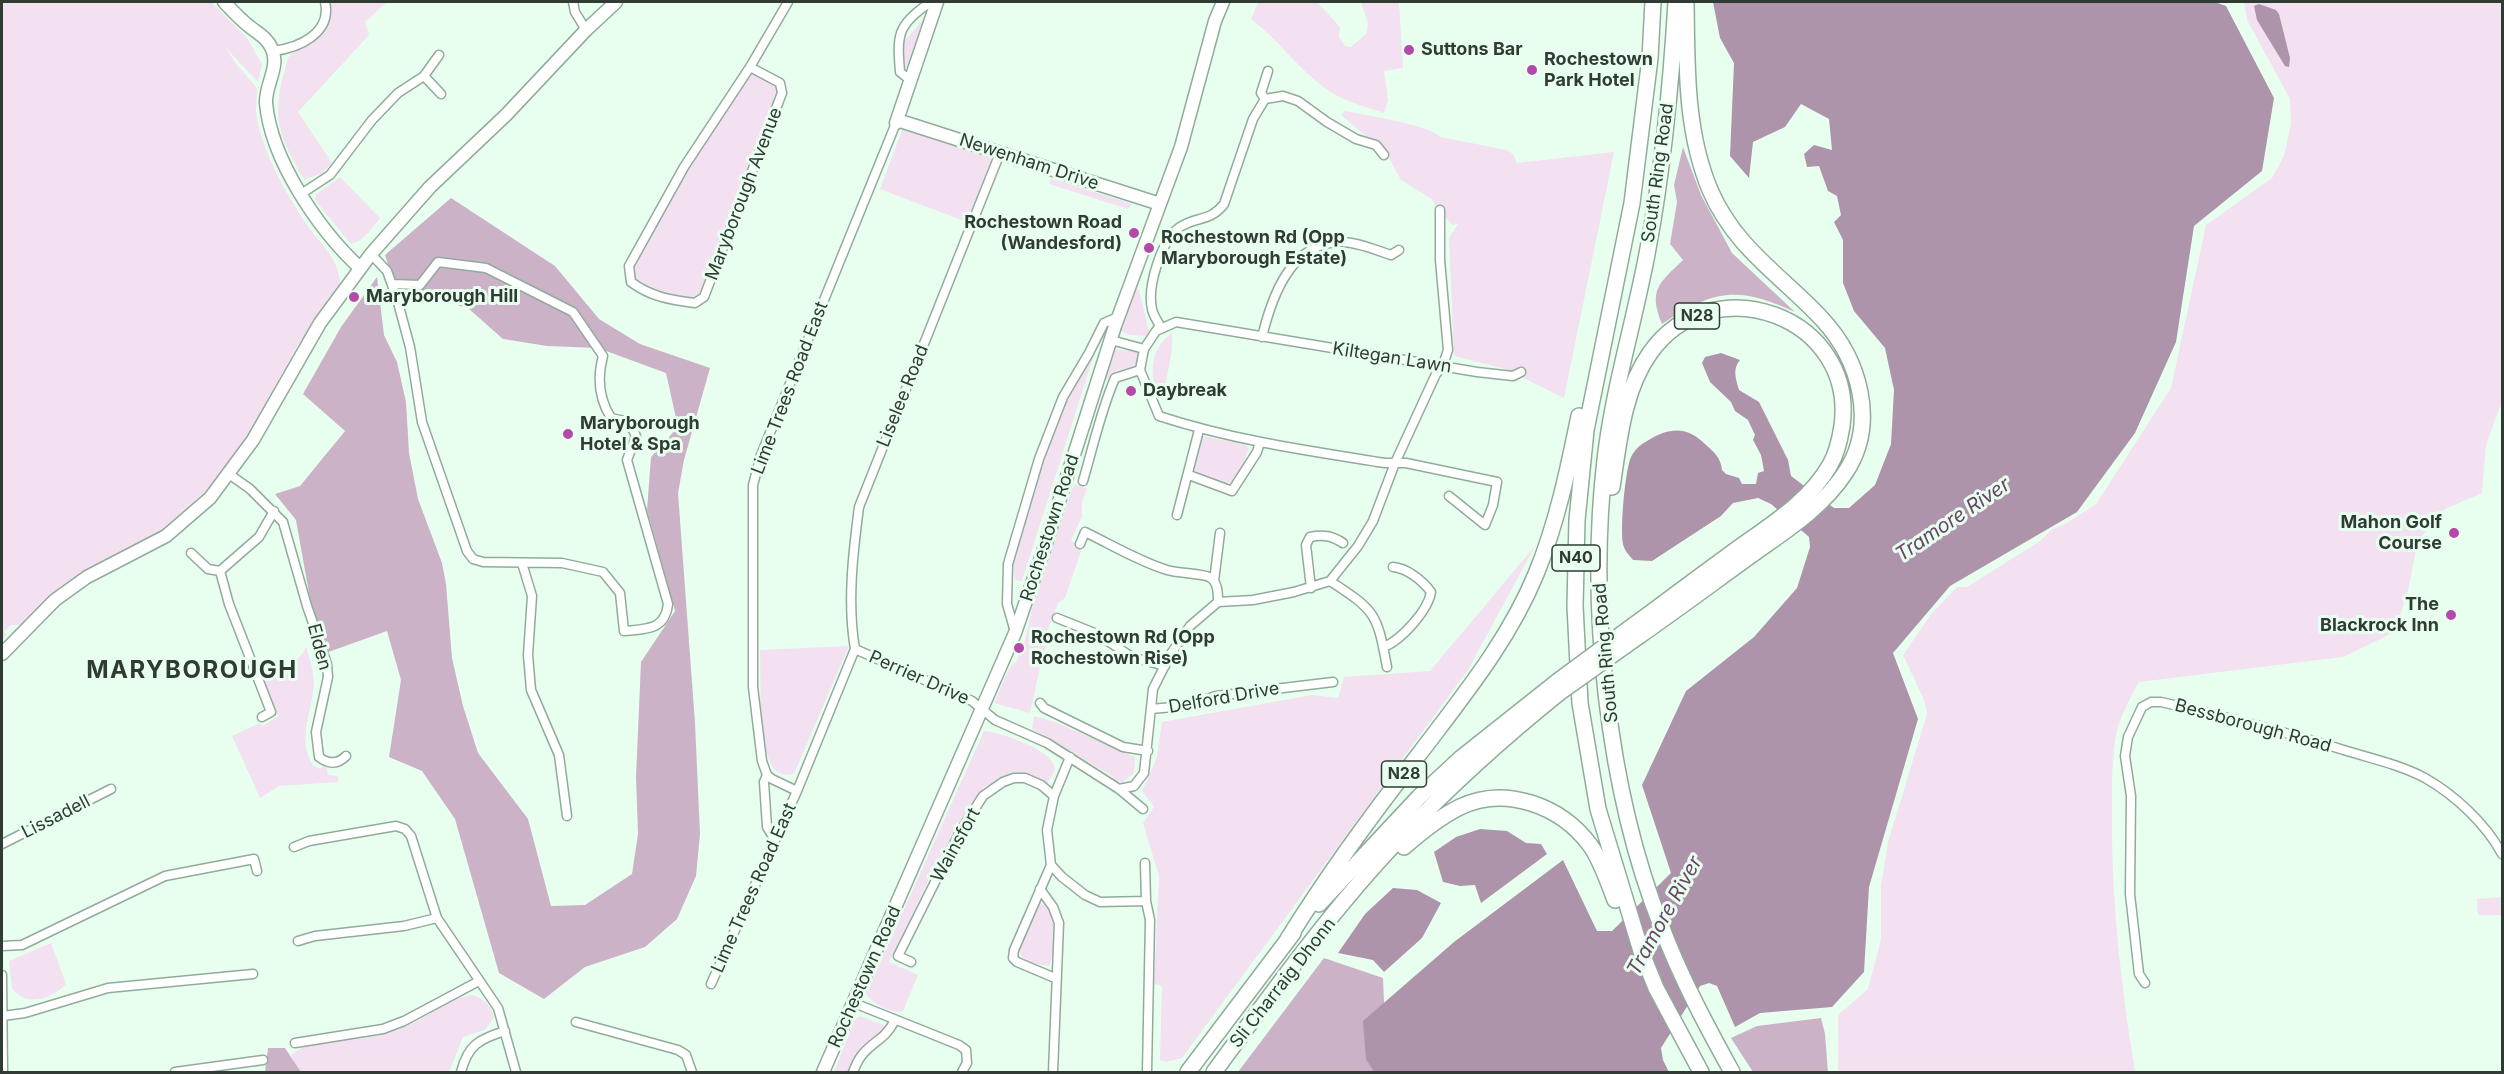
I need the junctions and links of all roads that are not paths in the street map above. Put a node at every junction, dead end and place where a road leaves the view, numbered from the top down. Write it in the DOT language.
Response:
graph roads {
  1 [pos="224,2"];
  2 [pos="325,2"];
  3 [pos="573,2"];
  4 [pos="616,2"];
  5 [pos="788,2"];
  6 [pos="1223,2"];
  7 [pos="1653,2"];
  8 [pos="1676,2"];
  9 [pos="1686,2"];
  10 [pos="936,4"];
  11 [pos="586,30"];
  12 [pos="273,51"];
  13 [pos="439,55"];
  14 [pos="750,68"];
  15 [pos="1268,70"];
  16 [pos="424,76"];
  17 [pos="910,80"];
  18 [pos="441,93"];
  19 [pos="1265,99"];
  20 [pos="896,122"];
  21 [pos="1000,153"];
  22 [pos="1384,155"];
  23 [pos="301,194"];
  24 [pos="1632,203"];
  25 [pos="1160,204"];
  26 [pos="1440,210"];
  27 [pos="1399,250"];
  28 [pos="371,254"];
  29 [pos="360,268"];
  30 [pos="392,284"];
  31 [pos="1118,317"];
  32 [pos="1156,331"];
  33 [pos="1262,337"];
  34 [pos="1111,340"];
  35 [pos="1144,349"];
  36 [pos="1443,365"];
  37 [pos="1140,370"];
  38 [pos="1521,372"];
  39 [pos="1199,430"];
  40 [pos="1260,442"];
  41 [pos="1395,463"];
  42 [pos="229,474"];
  43 [pos="1189,475"];
  44 [pos="1083,481"];
  45 [pos="1822,489"];
  46 [pos="1449,496"];
  47 [pos="274,511"];
  48 [pos="1178,515"];
  49 [pos="1220,533"];
  50 [pos="1343,543"];
  51 [pos="1080,544"];
  52 [pos="191,553"];
  53 [pos="522,563"];
  54 [pos="1393,567"];
  55 [pos="220,571"];
  56 [pos="1599,573"];
  57 [pos="1214,581"];
  58 [pos="1330,581"];
  59 [pos="1311,588"];
  60 [pos="1218,602"];
  61 [pos="1057,618"];
  62 [pos="1015,633"];
  63 [pos="1384,647"];
  64 [pos="855,649"];
  65 [pos="2,654"];
  66 [pos="1165,666"];
  67 [pos="1387,667"];
  68 [pos="1333,682"];
  69 [pos="1559,687"];
  70 [pos="1040,703"];
  71 [pos="983,709"];
  72 [pos="1150,709"];
  73 [pos="262,717"];
  74 [pos="1148,751"];
  75 [pos="346,756"];
  76 [pos="1070,757"];
  77 [pos="767,775"];
  78 [pos="111,789"];
  79 [pos="1119,789"];
  80 [pos="797,791"];
  81 [pos="1054,796"];
  82 [pos="1143,808"];
  83 [pos="567,816"];
  84 [pos="775,840"];
  85 [pos="2,844"];
  86 [pos="294,847"];
  87 [pos="2502,854"];
  88 [pos="1145,863"];
  89 [pos="1051,865"];
  90 [pos="257,871"];
  91 [pos="1040,889"];
  92 [pos="1353,894"];
  93 [pos="1146,901"];
  94 [pos="1626,917"];
  95 [pos="437,918"];
  96 [pos="1288,939"];
  97 [pos="298,941"];
  98 [pos="2,946"];
  99 [pos="911,962"];
  100 [pos="253,974"];
  101 [pos="2,975"];
  102 [pos="1055,978"];
  103 [pos="478,981"];
  104 [pos="2145,983"];
  105 [pos="711,984"];
  106 [pos="854,1003"];
  107 [pos="3,1016"];
  108 [pos="895,1020"];
  109 [pos="576,1022"];
  110 [pos="505,1031"];
  111 [pos="295,1043"];
  112 [pos="262,1059"];
  113 [pos="3,1072"];
  114 [pos="175,1072"];
  115 [pos="461,1072"];
  116 [pos="516,1072"];
  117 [pos="692,1072"];
  118 [pos="823,1072"];
  119 [pos="853,1072"];
  120 [pos="962,1072"];
  121 [pos="1053,1072"];
  122 [pos="1147,1072"];
  123 [pos="1188,1072"];
  124 [pos="1214,1072"];
  125 [pos="1701,1072"];
  126 [pos="1732,1072"];
  1 -- 12 [label="street"];
  2 -- 12 [label="street"];
  3 -- 11 [label="street"];
  4 -- 11 [label="street"];
  5 -- 14 [label="street, Maryborough Avenue"];
  6 -- 25 [label="street, Rochestown Road"];
  7 -- 24 [label="highway, South Ring Road / N40"];
  8 -- 56 [label="highway, South Ring Road / N40"];
  9 -- 45 [label="highway, N28"];
  10 -- 17 [label="street"];
  10 -- 17 [label="street"];
  11 -- 28 [label="street"];
  12 -- 23 [label="street"];
  13 -- 16 [label="street"];
  14 -- 14 [label="street, Maryborough Avenue"];
  15 -- 19 [label="street"];
  16 -- 18 [label="street"];
  16 -- 23 [label="street"];
  17 -- 20 [label="street"];
  19 -- 22 [label="street"];
  19 -- 32 [label="street"];
  20 -- 21 [label="street, Newenham Drive"];
  20 -- 77 [label="street, Lime Trees Road East"];
  21 -- 25 [label="street, Newenham Drive"];
  21 -- 64 [label="street, Liselee Road"];
  23 -- 29 [label="street"];
  24 -- 94 [label="highway, South Ring Road / N40"];
  24 -- 96 [label="highway, N28"];
  25 -- 31 [label="street, Rochestown Road"];
  26 -- 36 [label="street"];
  27 -- 33 [label="street"];
  28 -- 29 [label="street"];
  28 -- 30 [label="street"];
  29 -- 42 [label="street"];
  30 -- 53 [label="street"];
  30 -- 53 [label="street"];
  31 -- 34 [label="street, Rochestown Road"];
  31 -- 62 [label="street"];
  32 -- 33 [label="street, Kiltegan Lawn"];
  32 -- 35 [label="street"];
  33 -- 36 [label="street, Kiltegan Lawn"];
  34 -- 35 [label="street"];
  34 -- 62 [label="street, Rochestown Road"];
  35 -- 37 [label="street"];
  36 -- 38 [label="street, Kiltegan Lawn"];
  36 -- 41 [label="street"];
  37 -- 39 [label="street"];
  37 -- 44 [label="street"];
  39 -- 40 [label="street"];
  39 -- 43 [label="street"];
  40 -- 41 [label="street"];
  40 -- 43 [label="street"];
  41 -- 46 [label="street"];
  41 -- 58 [label="street"];
  42 -- 47 [label="street, Elden"];
  42 -- 65 [label="street"];
  43 -- 48 [label="street"];
  45 -- 56 [label="highway, N28"];
  45 -- 69 [label="highway, N28, bridge"];
  47 -- 55 [label="street"];
  47 -- 75 [label="street, Elden"];
  49 -- 57 [label="street"];
  50 -- 59 [label="street"];
  51 -- 57 [label="street"];
  52 -- 55 [label="street"];
  53 -- 83 [label="street"];
  54 -- 63 [label="street"];
  55 -- 73 [label="street"];
  56 -- 126 [label="highway, South Ring Road / N40"];
  57 -- 60 [label="street"];
  58 -- 59 [label="street"];
  58 -- 63 [label="street"];
  59 -- 60 [label="street"];
  60 -- 66 [label="street, Delford Drive"];
  61 -- 66 [label="street"];
  62 -- 71 [label="street, Rochestown Road"];
  63 -- 67 [label="street"];
  64 -- 71 [label="street, Perrier Drive"];
  64 -- 80 [label="street, Lime Trees Road East"];
  66 -- 72 [label="street, Delford Drive"];
  68 -- 72 [label="street, Delford Drive"];
  69 -- 92 [label="highway, N28"];
  69 -- 96 [label="highway, N28"];
  70 -- 74 [label="street"];
  71 -- 76 [label="street, Perrier Drive"];
  71 -- 106 [label="street, Rochestown Road"];
  72 -- 74 [label="street, Delford Drive"];
  74 -- 79 [label="street, Delford Drive"];
  76 -- 79 [label="street, Perrier Drive"];
  76 -- 81 [label="street"];
  77 -- 80 [label="street, Lime Trees Road East"];
  77 -- 84 [label="street"];
  78 -- 85 [label="street, Lissadell"];
  79 -- 82 [label="street, Perrier Drive"];
  80 -- 84 [label="street, Lime Trees Road East"];
  81 -- 89 [label="street"];
  81 -- 99 [label="street, Wainsfort"];
  84 -- 105 [label="street, Lime Trees Road East"];
  86 -- 95 [label="street"];
  87 -- 104 [label="street, Bessborough Road"];
  88 -- 93 [label="street"];
  89 -- 91 [label="street"];
  89 -- 93 [label="street"];
  90 -- 98 [label="street"];
  91 -- 102 [label="street"];
  91 -- 102 [label="street"];
  92 -- 94 [label="highway"];
  92 -- 124 [label="highway, Sli Charraig Dhonn / N28"];
  93 -- 122 [label="street"];
  94 -- 125 [label="highway"];
  95 -- 97 [label="street"];
  95 -- 103 [label="street"];
  96 -- 123 [label="highway, Sli Charraig Dhonn / N28"];
  100 -- 107 [label="street"];
  101 -- 107 [label="street"];
  102 -- 121 [label="street"];
  103 -- 110 [label="street"];
  103 -- 111 [label="street"];
  106 -- 108 [label="street"];
  106 -- 118 [label="street, Rochestown Road"];
  107 -- 113 [label="street"];
  108 -- 119 [label="street"];
  108 -- 120 [label="street"];
  109 -- 117 [label="street"];
  110 -- 115 [label="street"];
  110 -- 116 [label="street"];
  112 -- 114 [label="street"];
}
